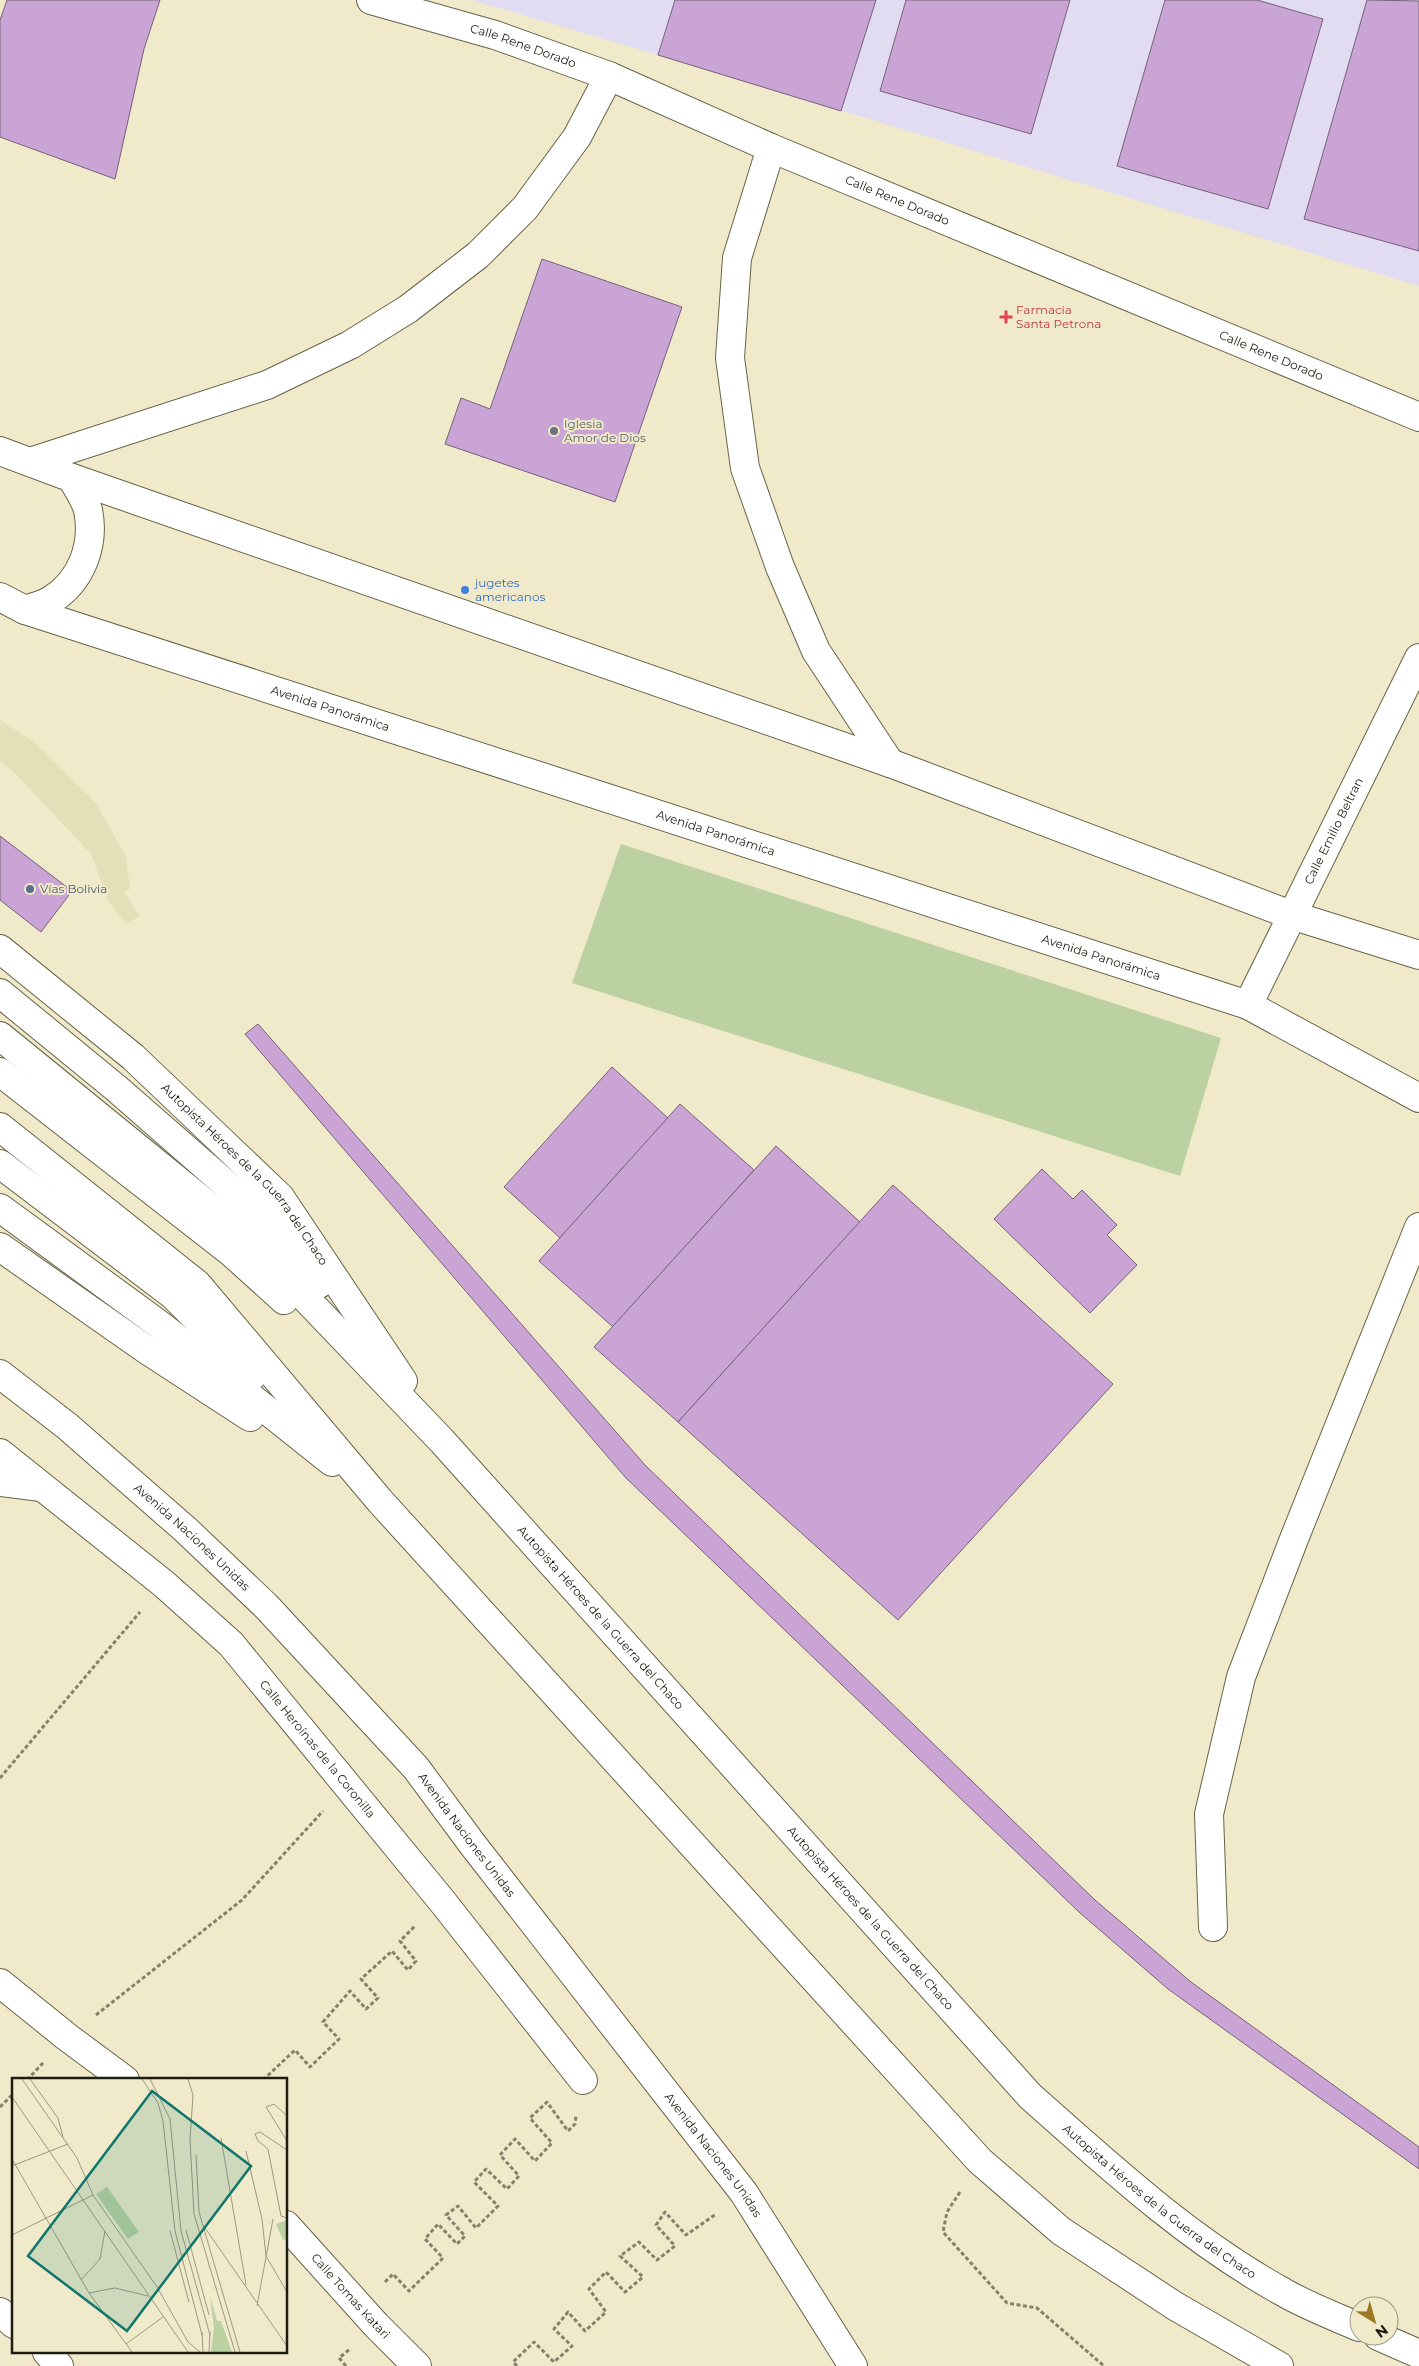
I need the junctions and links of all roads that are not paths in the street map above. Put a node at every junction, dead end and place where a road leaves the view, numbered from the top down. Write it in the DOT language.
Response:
graph roads {
  1 [pos="371,0"];
  2 [pos="609,76"];
  3 [pos="770,148"];
  4 [pos="1419,417"];
  5 [pos="1,452"];
  6 [pos="30,462"];
  7 [pos="72,478"];
  8 [pos="0,597"];
  9 [pos="25,610"];
  10 [pos="1419,658"];
  11 [pos="890,763"];
  12 [pos="1292,915"];
  13 [pos="0,938"];
  14 [pos="0,949"];
  15 [pos="1419,956"];
  16 [pos="35,978"];
  17 [pos="0,993"];
  18 [pos="1248,1005"];
  19 [pos="0,1036"];
  20 [pos="0,1072"];
  21 [pos="1419,1098"];
  22 [pos="0,1127"];
  23 [pos="0,1164"];
  24 [pos="0,1208"];
  25 [pos="1419,1227"];
  26 [pos="0,1247"];
  27 [pos="0,1374"];
  28 [pos="442,1440"];
  29 [pos="0,1453"];
  30 [pos="0,1482"];
  31 [pos="41,1487"];
  32 [pos="380,1501"];
  33 [pos="1214,1927"];
  34 [pos="0,1983"];
  35 [pos="122,2078"];
  36 [pos="583,2080"];
  37 [pos="288,2227"];
  38 [pos="0,2312"];
  39 [pos="12,2322"];
  40 [pos="1349,2323"];
  41 [pos="1399,2345"];
  42 [pos="48,2354"];
  43 [pos="1419,2354"];
  44 [pos="59,2366"];
  45 [pos="418,2366"];
  46 [pos="853,2366"];
  47 [pos="1279,2366"];
  1 -- 2 [label="main road, Calle Rene Dorado"];
  2 -- 3 [label="main road, Calle Rene Dorado"];
  2 -- 6 [label="main road"];
  3 -- 4 [label="main road, Calle Rene Dorado"];
  3 -- 11 [label="main road"];
  5 -- 6 [label="main road"];
  6 -- 7 [label="main road"];
  7 -- 9 [label="main road"];
  7 -- 11 [label="main road"];
  8 -- 9 [label="main road, Avenida Panorámica"];
  9 -- 18 [label="main road, Avenida Panorámica"];
  10 -- 12 [label="main road, Calle Emilio Beltran"];
  11 -- 12 [label="main road"];
  12 -- 15 [label="main road"];
  12 -- 18 [label="main road, Calle Emilio Beltran"];
  13 -- 16 [label="main road"];
  14 -- 16 [label="main road, Autopista Héroes de la Guerra del Chaco"];
  16 -- 28 [label="main road, Autopista Héroes de la Guerra del Chaco"];
  17 -- 28 [label="main road, Autopista Héroes de la Guerra del Chaco"];
  18 -- 21 [label="main road, Avenida Panorámica"];
  19 -- 28 [label="main road, Autopista Héroes de la Guerra del Chaco"];
  20 -- 28 [label="main road, Autopista Héroes de la Guerra del Chaco"];
  22 -- 32 [label="main road"];
  23 -- 32 [label="main road"];
  24 -- 32 [label="main road"];
  25 -- 33 [label="main road"];
  26 -- 32 [label="main road"];
  27 -- 46 [label="main road, Avenida Naciones Unidas"];
  28 -- 40 [label="main road, Autopista Héroes de la Guerra del Chaco"];
  29 -- 31 [label="main road, Calle Heroínas de la Coronilla"];
  30 -- 31 [label="main road"];
  31 -- 36 [label="main road, Calle Heroínas de la Coronilla"];
  32 -- 47 [label="main road"];
  34 -- 35 [label="main road"];
  37 -- 45 [label="main road, Calle Tomas Katari"];
  38 -- 39 [label="main road"];
  41 -- 43 [label="main road"];
  42 -- 44 [label="main road"];
}
